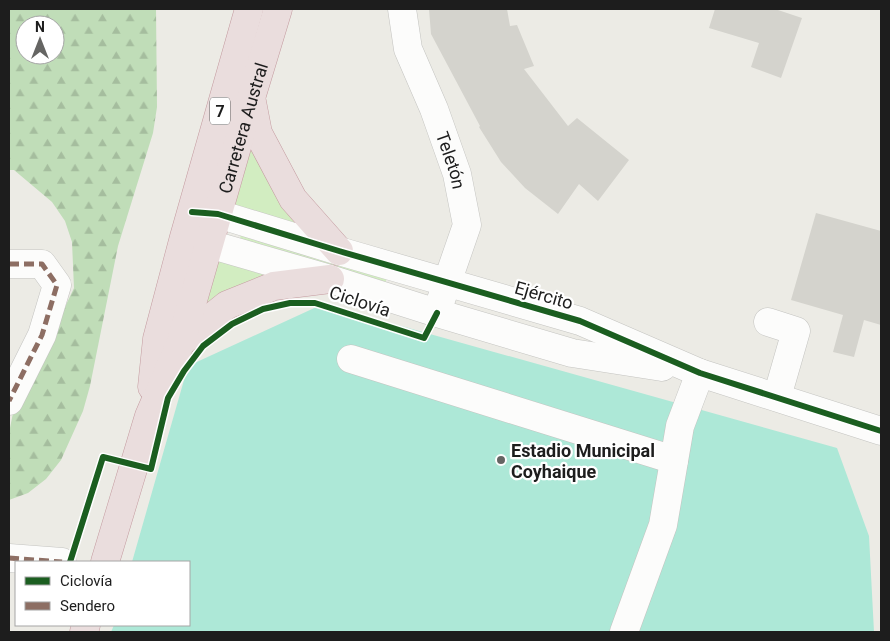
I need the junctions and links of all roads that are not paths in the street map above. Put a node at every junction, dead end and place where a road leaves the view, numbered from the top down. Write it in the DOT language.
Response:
graph roads {
  1 [pos="249,9"];
  2 [pos="278,9"];
  3 [pos="402,9"];
  4 [pos="251,98"];
  5 [pos="200,227"];
  6 [pos="339,251"];
  7 [pos="9,264"];
  8 [pos="330,279"];
  9 [pos="447,282"];
  10 [pos="437,313"];
  11 [pos="768,322"];
  12 [pos="181,342"];
  13 [pos="351,359"];
  14 [pos="700,373"];
  15 [pos="777,397"];
  16 [pos="9,401"];
  17 [pos="149,416"];
  18 [pos="881,431"];
  19 [pos="674,460"];
  20 [pos="9,558"];
  21 [pos="49,561"];
  22 [pos="105,561"];
  23 [pos="624,632"];
  1 -- 5 [label="highway, Carretera Austral / 7"];
  2 -- 4 [label="highway, Carretera Austral / 7"];
  3 -- 9 [label="street, Teletón"];
  4 -- 5 [label="highway, Carretera Austral / 7"];
  4 -- 6 [label="highway"];
  5 -- 6 [label="street, Ejército"];
  5 -- 8 [label="street, Ejército"];
  5 -- 12 [label="highway, Carretera Austral / 7"];
  5 -- 17 [label="highway, Carretera Austral / 7"];
  6 -- 9 [label="street, Ejército"];
  7 -- 16 [label="street"];
  8 -- 10 [label="street, Ejército"];
  8 -- 12 [label="highway"];
  9 -- 10 [label="street, Teletón"];
  9 -- 14 [label="street, Ejército"];
  10 -- 14 [label="street, Ejército"];
  11 -- 15 [label="street"];
  12 -- 17 [label="highway, Carretera Austral / 7"];
  13 -- 19 [label="street"];
  14 -- 15 [label="street, Ejército"];
  14 -- 19 [label="street"];
  15 -- 18 [label="street, Ejército"];
  17 -- 22 [label="highway, Carretera Austral / 7"];
  19 -- 23 [label="street"];
  20 -- 21 [label="street"];
}
